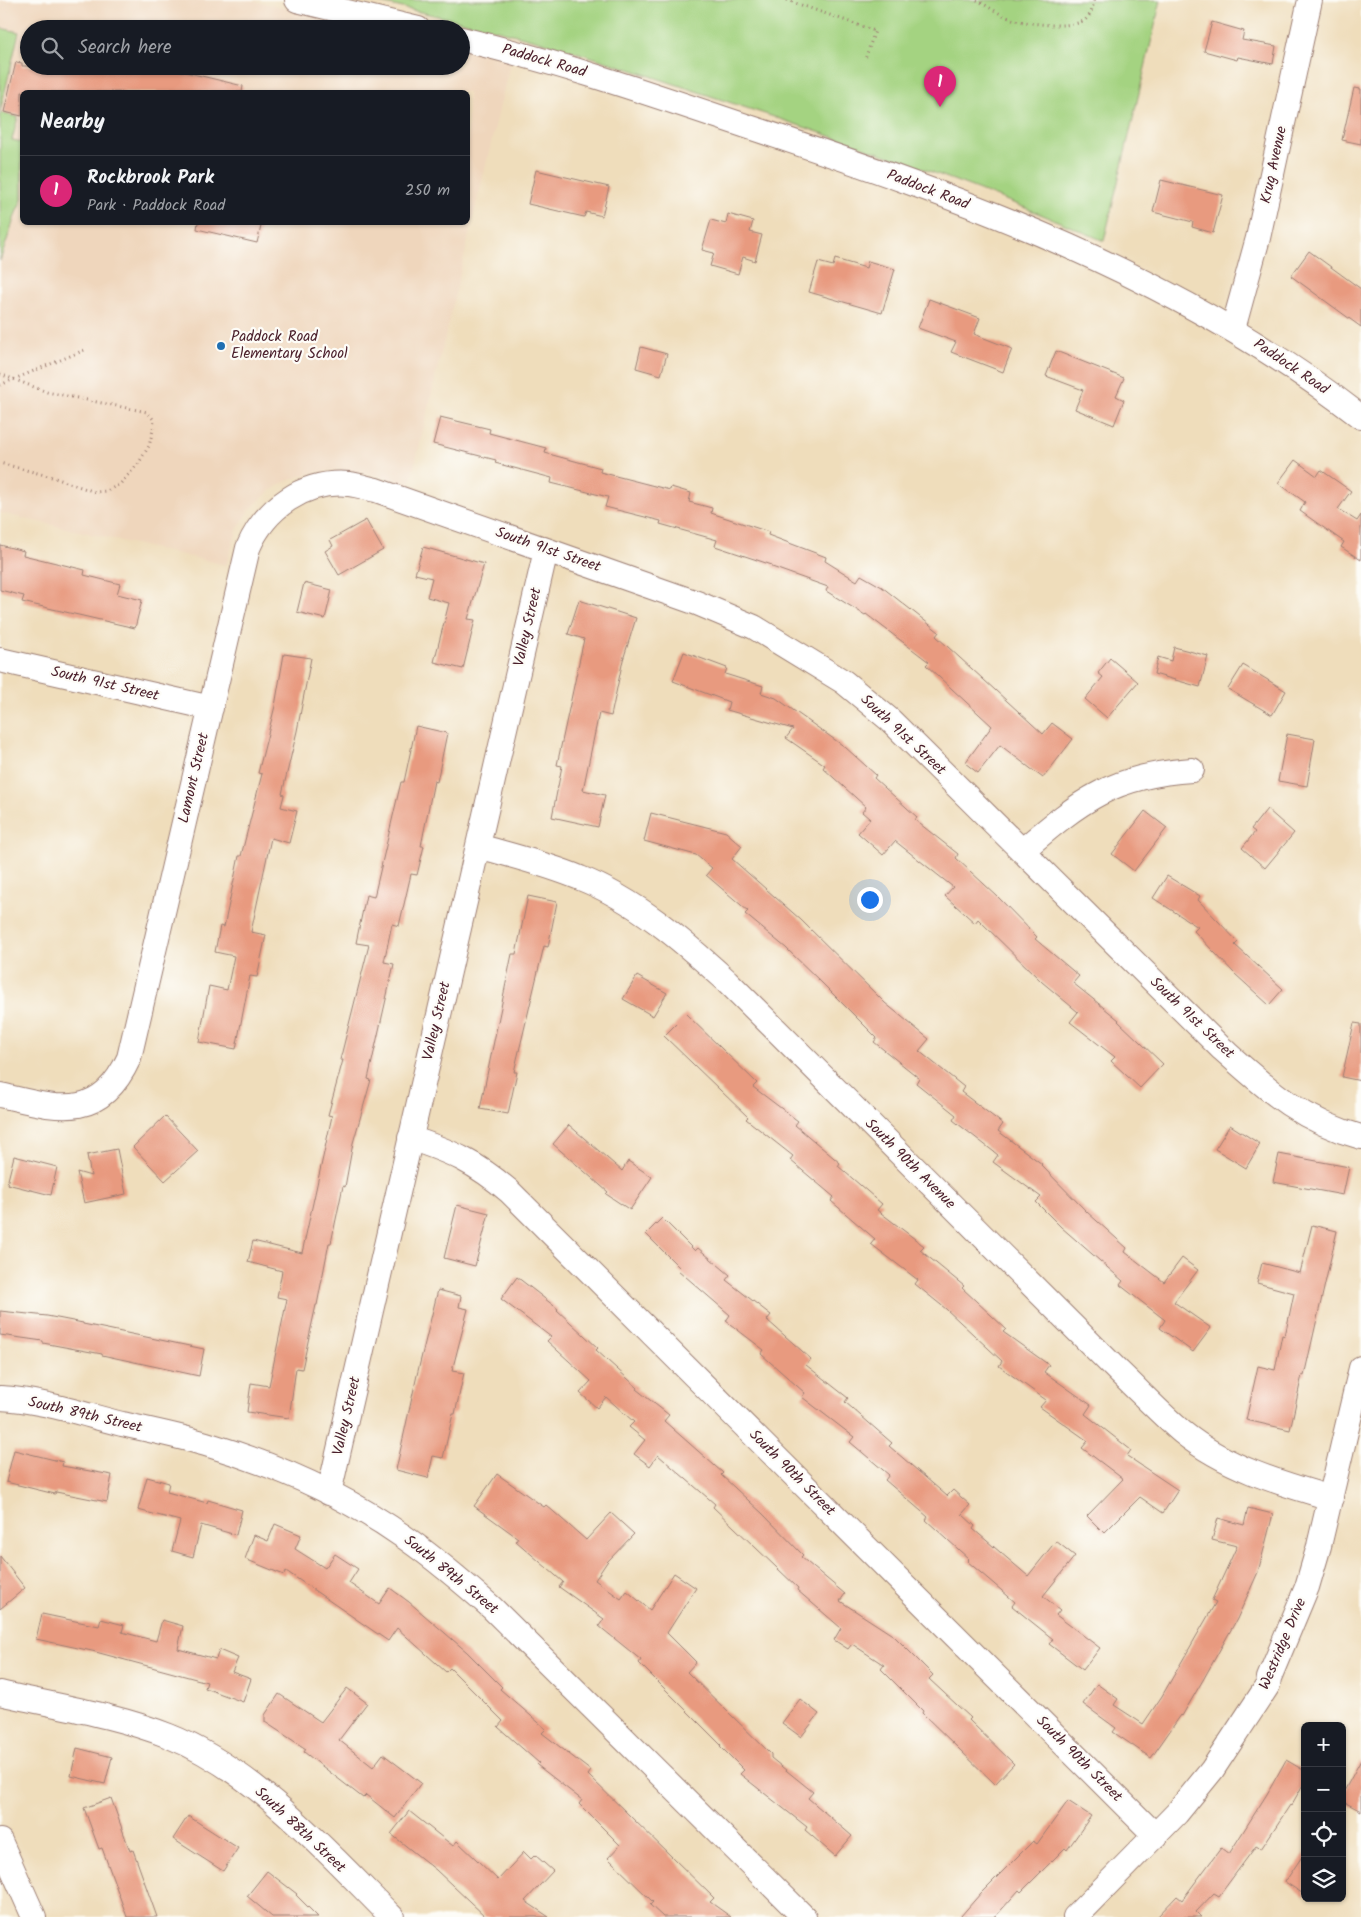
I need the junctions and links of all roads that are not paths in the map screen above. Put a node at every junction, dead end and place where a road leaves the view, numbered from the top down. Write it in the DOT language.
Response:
graph roads {
  1 [pos="297,0"];
  2 [pos="1310,0"];
  3 [pos="380,20"];
  4 [pos="470,41"];
  5 [pos="1233,329"];
  6 [pos="1361,416"];
  7 [pos="349,484"];
  8 [pos="546,550"];
  9 [pos="0,660"];
  10 [pos="211,708"];
  11 [pos="1192,770"];
  12 [pos="478,846"];
  13 [pos="1023,850"];
  14 [pos="0,1094"];
  15 [pos="1361,1137"];
  16 [pos="410,1138"];
  17 [pos="1361,1368"];
  18 [pos="0,1398"];
  19 [pos="329,1493"];
  20 [pos="1331,1498"];
  21 [pos="0,1693"];
  22 [pos="1156,1836"];
  23 [pos="0,1841"];
  24 [pos="34,1917"];
  25 [pos="392,1917"];
  26 [pos="804,1917"];
  27 [pos="1075,1917"];
  1 -- 3 [label="street"];
  2 -- 5 [label="street, Krug Avenue"];
  4 -- 5 [label="street, Paddock Road"];
  5 -- 6 [label="street, Paddock Road"];
  7 -- 8 [label="street, South 91st Street"];
  7 -- 10 [label="street, Lamont Street"];
  8 -- 12 [label="street, Valley Street"];
  8 -- 13 [label="street, South 91st Street"];
  9 -- 10 [label="street, South 91st Street"];
  10 -- 14 [label="street, Lamont Street"];
  11 -- 13 [label="street"];
  12 -- 16 [label="street, Valley Street"];
  12 -- 20 [label="street, South 90th Avenue"];
  13 -- 15 [label="street, South 91st Street"];
  16 -- 19 [label="street, Valley Street"];
  16 -- 22 [label="street, South 90th Street"];
  17 -- 20 [label="street, Westridge Drive"];
  18 -- 19 [label="street, South 89th Street"];
  19 -- 26 [label="street, South 89th Street"];
  20 -- 22 [label="street, Westridge Drive"];
  21 -- 25 [label="street, South 88th Street"];
  22 -- 27 [label="street, Westridge Drive"];
  23 -- 24 [label="street"];
}
